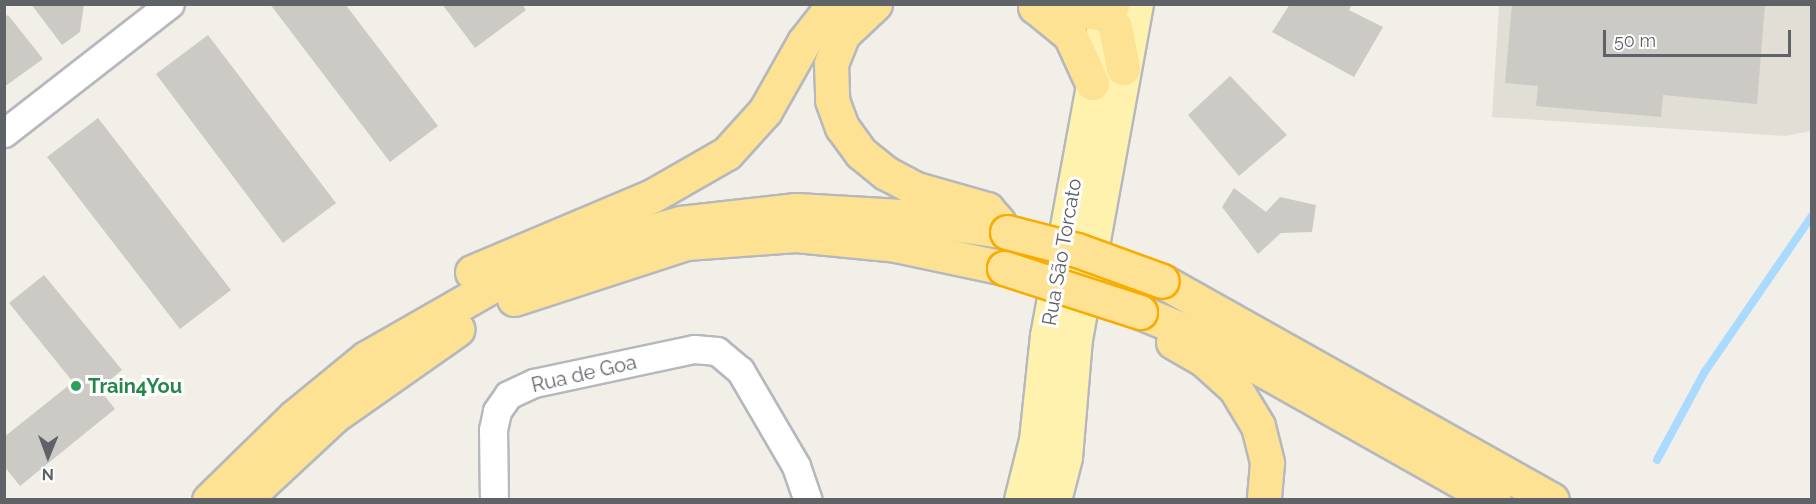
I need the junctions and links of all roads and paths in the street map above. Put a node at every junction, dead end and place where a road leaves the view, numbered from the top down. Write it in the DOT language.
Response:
graph roads {
  1 [pos="170,4"];
  2 [pos="834,4"];
  3 [pos="875,4"];
  4 [pos="1113,5"];
  5 [pos="1031,6"];
  6 [pos="1123,68"];
  7 [pos="1092,83"];
  8 [pos="4,133"];
  9 [pos="1006,232"];
  10 [pos="1140,312"];
  11 [pos="294,417"];
  12 [pos="209,500"];
  13 [pos="244,500"];
  14 [pos="494,500"];
  15 [pos="808,500"];
  16 [pos="1022,500"];
  17 [pos="1054,500"];
  18 [pos="1264,500"];
  19 [pos="1494,500"];
  20 [pos="1552,500"];
  1 -- 8 [label="street"];
  2 -- 11 [label="highway"];
  3 -- 9 [label="highway"];
  4 -- 5 [label="highway"];
  4 -- 6 [label="highway"];
  4 -- 7 [label="main road, Rua São Torcato"];
  5 -- 7 [label="highway"];
  6 -- 17 [label="main road, Rua São Torcato"];
  7 -- 16 [label="main road, Rua São Torcato"];
  9 -- 11 [label="highway"];
  9 -- 20 [label="highway, bridge"];
  10 -- 13 [label="highway, bridge"];
  10 -- 18 [label="highway"];
  10 -- 19 [label="highway"];
  11 -- 12 [label="highway"];
  14 -- 15 [label="street, Rua de Goa"];
}
